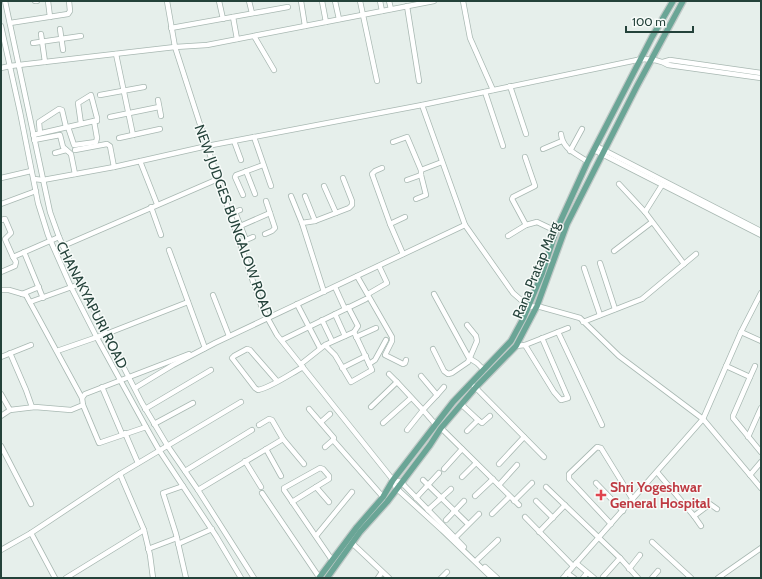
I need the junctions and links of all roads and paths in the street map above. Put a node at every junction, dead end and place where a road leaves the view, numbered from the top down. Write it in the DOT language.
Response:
graph roads {
  1 [pos="5,1"];
  2 [pos="48,1"];
  3 [pos="69,1"];
  4 [pos="167,1"];
  5 [pos="219,1"];
  6 [pos="249,1"];
  7 [pos="301,1"];
  8 [pos="322,1"];
  9 [pos="335,1"];
  10 [pos="360,1"];
  11 [pos="380,1"];
  12 [pos="389,1"];
  13 [pos="434,1"];
  14 [pos="462,1"];
  15 [pos="673,1"];
  16 [pos="683,1"];
  17 [pos="407,6"];
  18 [pos="288,7"];
  19 [pos="391,9"];
  20 [pos="382,11"];
  21 [pos="252,13"];
  22 [pos="666,13"];
  23 [pos="363,15"];
  24 [pos="50,17"];
  25 [pos="233,17"];
  26 [pos="673,18"];
  27 [pos="223,19"];
  28 [pos="339,19"];
  29 [pos="326,22"];
  30 [pos="10,23"];
  31 [pos="1,26"];
  32 [pos="305,26"];
  33 [pos="171,28"];
  34 [pos="60,29"];
  35 [pos="41,34"];
  36 [pos="81,36"];
  37 [pos="254,36"];
  38 [pos="61,39"];
  39 [pos="238,39"];
  40 [pos="42,41"];
  41 [pos="33,42"];
  42 [pos="175,47"];
  43 [pos="63,50"];
  44 [pos="116,54"];
  45 [pos="642,59"];
  46 [pos="651,59"];
  47 [pos="45,62"];
  48 [pos="663,62"];
  49 [pos="19,65"];
  50 [pos="10,66"];
  51 [pos="1,68"];
  52 [pos="274,70"];
  53 [pos="761,73"];
  54 [pos="761,78"];
  55 [pos="377,81"];
  56 [pos="419,81"];
  57 [pos="510,86"];
  58 [pos="144,87"];
  59 [pos="493,90"];
  60 [pos="124,91"];
  61 [pos="485,92"];
  62 [pos="100,95"];
  63 [pos="158,100"];
  64 [pos="422,105"];
  65 [pos="159,107"];
  66 [pos="128,113"];
  67 [pos="161,116"];
  68 [pos="110,117"];
  69 [pos="94,122"];
  70 [pos="81,124"];
  71 [pos="67,127"];
  72 [pos="160,129"];
  73 [pos="582,129"];
  74 [pos="40,133"];
  75 [pos="526,134"];
  76 [pos="560,134"];
  77 [pos="133,135"];
  78 [pos="34,137"];
  79 [pos="119,138"];
  80 [pos="254,138"];
  81 [pos="234,141"];
  82 [pos="562,141"];
  83 [pos="393,142"];
  84 [pos="207,146"];
  85 [pos="502,146"];
  86 [pos="595,148"];
  87 [pos="543,149"];
  88 [pos="66,150"];
  89 [pos="75,150"];
  90 [pos="570,151"];
  91 [pos="603,152"];
  92 [pos="55,153"];
  93 [pos="525,157"];
  94 [pos="241,160"];
  95 [pos="140,161"];
  96 [pos="442,162"];
  97 [pos="588,162"];
  98 [pos="263,165"];
  99 [pos="114,167"];
  100 [pos="382,168"];
  101 [pos="246,171"];
  102 [pos="31,172"];
  103 [pos="421,172"];
  104 [pos="75,174"];
  105 [pos="1,178"];
  106 [pos="218,178"];
  107 [pos="343,178"];
  108 [pos="34,180"];
  109 [pos="43,180"];
  110 [pos="407,180"];
  111 [pos="619,184"];
  112 [pos="662,185"];
  113 [pos="271,186"];
  114 [pos="324,186"];
  115 [pos="36,192"];
  116 [pos="683,193"];
  117 [pos="254,194"];
  118 [pos="243,195"];
  119 [pos="291,196"];
  120 [pos="304,196"];
  121 [pos="416,199"];
  122 [pos="266,201"];
  123 [pos="1,204"];
  124 [pos="157,204"];
  125 [pos="151,207"];
  126 [pos="240,210"];
  127 [pos="235,212"];
  128 [pos="645,212"];
  129 [pos="270,213"];
  130 [pos="336,213"];
  131 [pos="230,214"];
  132 [pos="726,215"];
  133 [pos="405,217"];
  134 [pos="1,220"];
  135 [pos="315,222"];
  136 [pos="652,222"];
  137 [pos="302,224"];
  138 [pos="390,224"];
  139 [pos="526,225"];
  140 [pos="240,226"];
  141 [pos="465,226"];
  142 [pos="234,228"];
  143 [pos="556,230"];
  144 [pos="761,230"];
  145 [pos="265,234"];
  146 [pos="161,235"];
  147 [pos="761,235"];
  148 [pos="508,236"];
  149 [pos="59,237"];
  150 [pos="253,237"];
  151 [pos="246,240"];
  152 [pos="51,241"];
  153 [pos="239,242"];
  154 [pos="62,246"];
  155 [pos="169,250"];
  156 [pos="614,251"];
  157 [pos="24,252"];
  158 [pos="403,254"];
  159 [pos="696,254"];
  160 [pos="13,257"];
  161 [pos="600,262"];
  162 [pos="684,264"];
  163 [pos="379,266"];
  164 [pos="584,268"];
  165 [pos="1,272"];
  166 [pos="357,276"];
  167 [pos="80,284"];
  168 [pos="39,287"];
  169 [pos="71,287"];
  170 [pos="335,287"];
  171 [pos="1,290"];
  172 [pos="324,292"];
  173 [pos="761,293"];
  174 [pos="22,294"];
  175 [pos="434,294"];
  176 [pos="213,295"];
  177 [pos="367,297"];
  178 [pos="43,298"];
  179 [pos="30,302"];
  180 [pos="188,302"];
  181 [pos="297,304"];
  182 [pos="537,306"];
  183 [pos="346,308"];
  184 [pos="529,308"];
  185 [pos="615,309"];
  186 [pos="335,314"];
  187 [pos="600,315"];
  188 [pos="268,318"];
  189 [pos="322,320"];
  190 [pos="583,322"];
  191 [pos="467,325"];
  192 [pos="309,327"];
  193 [pos="376,328"];
  194 [pos="568,328"];
  195 [pos="354,332"];
  196 [pos="558,332"];
  197 [pos="741,332"];
  198 [pos="106,334"];
  199 [pos="96,336"];
  200 [pos="229,336"];
  201 [pos="345,336"];
  202 [pos="356,337"];
  203 [pos="542,338"];
  204 [pos="282,340"];
  205 [pos="386,340"];
  206 [pos="332,341"];
  207 [pos="761,341"];
  208 [pos="525,344"];
  209 [pos="31,345"];
  210 [pos="322,346"];
  211 [pos="516,346"];
  212 [pos="205,348"];
  213 [pos="434,349"];
  214 [pos="56,351"];
  215 [pos="10,353"];
  216 [pos="366,356"];
  217 [pos="1,357"];
  218 [pos="469,358"];
  219 [pos="406,360"];
  220 [pos="369,364"];
  221 [pos="302,365"];
  222 [pos="726,366"];
  223 [pos="755,366"];
  224 [pos="342,368"];
  225 [pos="211,370"];
  226 [pos="484,370"];
  227 [pos="390,374"];
  228 [pos="128,376"];
  229 [pos="422,376"];
  230 [pos="750,377"];
  231 [pos="120,380"];
  232 [pos="277,381"];
  233 [pos="397,382"];
  234 [pos="471,382"];
  235 [pos="102,387"];
  236 [pos="444,387"];
  237 [pos="476,387"];
  238 [pos="134,388"];
  239 [pos="1,394"];
  240 [pos="437,395"];
  241 [pos="82,398"];
  242 [pos="411,398"];
  243 [pos="241,402"];
  244 [pos="193,403"];
  245 [pos="461,404"];
  246 [pos="82,405"];
  247 [pos="371,406"];
  248 [pos="32,407"];
  249 [pos="761,408"];
  250 [pos="145,409"];
  251 [pos="308,409"];
  252 [pos="10,410"];
  253 [pos="423,410"];
  254 [pos="330,414"];
  255 [pos="1,416"];
  256 [pos="490,416"];
  257 [pos="704,419"];
  258 [pos="478,420"];
  259 [pos="321,422"];
  260 [pos="383,423"];
  261 [pos="154,424"];
  262 [pos="259,425"];
  263 [pos="602,425"];
  264 [pos="438,426"];
  265 [pos="146,427"];
  266 [pos="252,430"];
  267 [pos="408,430"];
  268 [pos="467,431"];
  269 [pos="124,434"];
  270 [pos="748,436"];
  271 [pos="524,438"];
  272 [pos="283,439"];
  273 [pos="333,440"];
  274 [pos="167,445"];
  275 [pos="1,446"];
  276 [pos="325,447"];
  277 [pos="266,449"];
  278 [pos="462,449"];
  279 [pos="159,450"];
  280 [pos="761,452"];
  281 [pos="544,457"];
  282 [pos="245,461"];
  283 [pos="761,462"];
  284 [pos="138,463"];
  285 [pos="476,463"];
  286 [pos="304,464"];
  287 [pos="499,464"];
  288 [pos="517,465"];
  289 [pos="444,469"];
  290 [pos="185,471"];
  291 [pos="657,472"];
  292 [pos="439,473"];
  293 [pos="120,474"];
  294 [pos="750,475"];
  295 [pos="281,476"];
  296 [pos="462,477"];
  297 [pos="493,479"];
  298 [pos="393,480"];
  299 [pos="423,480"];
  300 [pos="401,482"];
  301 [pos="596,482"];
  302 [pos="532,483"];
  303 [pos="428,485"];
  304 [pos="499,485"];
  305 [pos="183,486"];
  306 [pos="261,487"];
  307 [pos="316,487"];
  308 [pos="546,487"];
  309 [pos="396,488"];
  310 [pos="761,488"];
  311 [pos="452,489"];
  312 [pos="198,490"];
  313 [pos="352,492"];
  314 [pos="262,493"];
  315 [pos="475,496"];
  316 [pos="382,497"];
  317 [pos="509,497"];
  318 [pos="416,498"];
  319 [pos="442,498"];
  320 [pos="633,500"];
  321 [pos="464,501"];
  322 [pos="514,501"];
  323 [pos="536,501"];
  324 [pos="292,502"];
  325 [pos="329,502"];
  326 [pos="31,504"];
  327 [pos="519,505"];
  328 [pos="565,505"];
  329 [pos="210,508"];
  330 [pos="717,509"];
  331 [pos="428,510"];
  332 [pos="455,511"];
  333 [pos="623,511"];
  334 [pos="201,514"];
  335 [pos="479,514"];
  336 [pos="492,514"];
  337 [pos="694,516"];
  338 [pos="525,517"];
  339 [pos="553,518"];
  340 [pos="446,520"];
  341 [pos="468,524"];
  342 [pos="612,524"];
  343 [pos="701,526"];
  344 [pos="212,529"];
  345 [pos="144,530"];
  346 [pos="539,532"];
  347 [pos="31,533"];
  348 [pos="316,536"];
  349 [pos="177,538"];
  350 [pos="455,538"];
  351 [pos="598,539"];
  352 [pos="498,540"];
  353 [pos="652,542"];
  354 [pos="178,544"];
  355 [pos="353,544"];
  356 [pos="761,548"];
  357 [pos="148,549"];
  358 [pos="1,550"];
  359 [pos="640,555"];
  360 [pos="620,558"];
  361 [pos="332,560"];
  362 [pos="477,560"];
  363 [pos="575,565"];
  364 [pos="629,569"];
  365 [pos="658,571"];
  366 [pos="382,572"];
  367 [pos="447,572"];
  368 [pos="567,573"];
  369 [pos="587,573"];
  370 [pos="319,577"];
  371 [pos="603,577"];
  372 [pos="55,578"];
  373 [pos="66,578"];
  374 [pos="153,578"];
  375 [pos="186,578"];
  376 [pos="241,578"];
  377 [pos="254,578"];
  378 [pos="327,578"];
  379 [pos="378,578"];
  380 [pos="389,578"];
  381 [pos="441,578"];
  382 [pos="492,578"];
  383 [pos="497,578"];
  384 [pos="563,578"];
  385 [pos="574,578"];
  386 [pos="583,578"];
  387 [pos="594,578"];
  388 [pos="638,578"];
  389 [pos="652,578"];
  390 [pos="691,578"];
  391 [pos="718,578"];
  1 -- 30 [label="street, CHANAKYAPURI ROAD"];
  2 -- 24 [label="street"];
  3 -- 24 [label="street"];
  4 -- 33 [label="street, NEW JUDGES BUNGALOW ROAD"];
  5 -- 27 [label="street"];
  6 -- 21 [label="street"];
  7 -- 32 [label="street"];
  8 -- 29 [label="street"];
  9 -- 28 [label="street"];
  10 -- 23 [label="street"];
  11 -- 20 [label="street"];
  12 -- 19 [label="street"];
  13 -- 17 [label="street"];
  14 -- 59 [label="street"];
  15 -- 22 [label="main road, Rana Pratap Marg"];
  16 -- 26 [label="main road, Rana Pratap Marg"];
  17 -- 19 [label="street"];
  17 -- 56 [label="street"];
  18 -- 21 [label="street"];
  19 -- 20 [label="street"];
  20 -- 23 [label="street"];
  21 -- 25 [label="street"];
  22 -- 26 [label="main road"];
  22 -- 45 [label="main road, Rana Pratap Marg"];
  23 -- 28 [label="street"];
  23 -- 55 [label="street"];
  24 -- 30 [label="street"];
  25 -- 27 [label="street"];
  25 -- 39 [label="street"];
  26 -- 46 [label="main road, Rana Pratap Marg"];
  27 -- 33 [label="street"];
  28 -- 29 [label="street"];
  29 -- 32 [label="street"];
  30 -- 49 [label="street, CHANAKYAPURI ROAD"];
  31 -- 50 [label="street"];
  32 -- 37 [label="street"];
  33 -- 42 [label="street, NEW JUDGES BUNGALOW ROAD"];
  34 -- 38 [label="street"];
  35 -- 40 [label="street"];
  36 -- 38 [label="street"];
  37 -- 39 [label="street"];
  37 -- 52 [label="street"];
  38 -- 40 [label="street"];
  38 -- 43 [label="street"];
  39 -- 42 [label="street"];
  40 -- 41 [label="street"];
  40 -- 47 [label="street"];
  42 -- 44 [label="street"];
  42 -- 84 [label="street, NEW JUDGES BUNGALOW ROAD"];
  44 -- 47 [label="street"];
  44 -- 60 [label="street"];
  45 -- 46 [label="street"];
  45 -- 57 [label="street"];
  45 -- 86 [label="main road, Rana Pratap Marg"];
  46 -- 48 [label="street"];
  46 -- 91 [label="main road, Rana Pratap Marg"];
  47 -- 49 [label="street"];
  48 -- 53 [label="street"];
  48 -- 54 [label="street"];
  49 -- 50 [label="street"];
  49 -- 78 [label="street, CHANAKYAPURI ROAD"];
  50 -- 51 [label="street"];
  50 -- 102 [label="street"];
  57 -- 59 [label="street"];
  57 -- 75 [label="street"];
  58 -- 60 [label="street"];
  59 -- 61 [label="street"];
  60 -- 62 [label="street"];
  60 -- 66 [label="street"];
  61 -- 64 [label="street"];
  61 -- 85 [label="street"];
  63 -- 65 [label="street"];
  64 -- 80 [label="street"];
  64 -- 96 [label="street"];
  65 -- 66 [label="street"];
  65 -- 67 [label="street"];
  66 -- 68 [label="street"];
  66 -- 77 [label="street"];
  69 -- 70 [label="street"];
  69 -- 70 [label="street"];
  69 -- 71 [label="street"];
  70 -- 71 [label="street"];
  71 -- 74 [label="street"];
  71 -- 74 [label="street"];
  72 -- 77 [label="street"];
  73 -- 90 [label="street"];
  74 -- 78 [label="street"];
  76 -- 82 [label="street"];
  77 -- 79 [label="street"];
  78 -- 88 [label="street"];
  78 -- 109 [label="street, CHANAKYAPURI ROAD"];
  80 -- 81 [label="street"];
  80 -- 98 [label="street"];
  81 -- 84 [label="street"];
  81 -- 94 [label="street"];
  82 -- 87 [label="street"];
  82 -- 90 [label="street"];
  83 -- 103 [label="street"];
  84 -- 95 [label="street"];
  84 -- 106 [label="street, NEW JUDGES BUNGALOW ROAD"];
  86 -- 91 [label="street"];
  86 -- 97 [label="main road, Rana Pratap Marg"];
  88 -- 92 [label="street"];
  88 -- 104 [label="street"];
  89 -- 99 [label="street"];
  90 -- 97 [label="street"];
  91 -- 112 [label="street"];
  91 -- 116 [label="street"];
  91 -- 182 [label="main road, Rana Pratap Marg"];
  93 -- 139 [label="street"];
  95 -- 99 [label="street"];
  95 -- 124 [label="street"];
  96 -- 103 [label="street"];
  96 -- 141 [label="street"];
  97 -- 143 [label="main road, Rana Pratap Marg"];
  98 -- 101 [label="street"];
  98 -- 113 [label="street"];
  99 -- 104 [label="street"];
  100 -- 138 [label="street"];
  101 -- 117 [label="street"];
  101 -- 118 [label="street"];
  102 -- 105 [label="street"];
  102 -- 108 [label="street"];
  103 -- 110 [label="street"];
  103 -- 121 [label="street"];
  104 -- 109 [label="street"];
  106 -- 124 [label="street"];
  106 -- 131 [label="street, NEW JUDGES BUNGALOW ROAD"];
  107 -- 130 [label="street"];
  108 -- 109 [label="street"];
  108 -- 115 [label="street"];
  109 -- 149 [label="street, CHANAKYAPURI ROAD"];
  111 -- 128 [label="street"];
  112 -- 116 [label="street"];
  112 -- 128 [label="street"];
  114 -- 130 [label="street"];
  115 -- 123 [label="street"];
  115 -- 152 [label="street"];
  116 -- 132 [label="street"];
  119 -- 137 [label="street"];
  120 -- 135 [label="street"];
  122 -- 129 [label="street"];
  124 -- 125 [label="street"];
  125 -- 146 [label="street"];
  125 -- 154 [label="street"];
  126 -- 127 [label="street"];
  127 -- 131 [label="street"];
  127 -- 140 [label="street"];
  128 -- 136 [label="street"];
  129 -- 140 [label="street"];
  129 -- 145 [label="street"];
  130 -- 135 [label="street"];
  131 -- 142 [label="street, NEW JUDGES BUNGALOW ROAD"];
  132 -- 144 [label="street"];
  132 -- 147 [label="street"];
  133 -- 138 [label="street"];
  134 -- 160 [label="street"];
  135 -- 137 [label="street"];
  136 -- 156 [label="street"];
  136 -- 162 [label="street"];
  137 -- 172 [label="street"];
  138 -- 158 [label="street"];
  139 -- 143 [label="street"];
  139 -- 148 [label="street"];
  140 -- 142 [label="street"];
  140 -- 151 [label="street"];
  141 -- 158 [label="street"];
  141 -- 184 [label="street"];
  142 -- 153 [label="street, NEW JUDGES BUNGALOW ROAD"];
  143 -- 184 [label="main road, Rana Pratap Marg"];
  149 -- 152 [label="street"];
  149 -- 154 [label="street, CHANAKYAPURI ROAD"];
  150 -- 151 [label="street"];
  151 -- 153 [label="street"];
  152 -- 157 [label="street"];
  152 -- 169 [label="street"];
  153 -- 188 [label="street, NEW JUDGES BUNGALOW ROAD"];
  154 -- 167 [label="street, CHANAKYAPURI ROAD"];
  155 -- 180 [label="street"];
  157 -- 160 [label="street"];
  157 -- 168 [label="street"];
  158 -- 163 [label="street"];
  159 -- 162 [label="street"];
  160 -- 165 [label="street"];
  161 -- 185 [label="street"];
  162 -- 185 [label="street"];
  163 -- 166 [label="street"];
  163 -- 177 [label="street"];
  164 -- 187 [label="street"];
  166 -- 170 [label="street"];
  166 -- 177 [label="street"];
  167 -- 169 [label="street"];
  167 -- 198 [label="street, CHANAKYAPURI ROAD"];
  168 -- 174 [label="street"];
  168 -- 178 [label="street"];
  169 -- 178 [label="street"];
  169 -- 199 [label="street"];
  170 -- 172 [label="street"];
  170 -- 183 [label="street"];
  171 -- 174 [label="street"];
  172 -- 181 [label="street"];
  173 -- 197 [label="street"];
  174 -- 179 [label="street"];
  175 -- 218 [label="street"];
  176 -- 200 [label="street"];
  177 -- 183 [label="street"];
  177 -- 219 [label="street"];
  178 -- 179 [label="street"];
  179 -- 214 [label="street"];
  180 -- 198 [label="street"];
  180 -- 212 [label="street"];
  181 -- 188 [label="street"];
  181 -- 192 [label="street"];
  182 -- 184 [label="street"];
  182 -- 190 [label="street"];
  182 -- 211 [label="main road, Rana Pratap Marg"];
  183 -- 186 [label="street"];
  183 -- 195 [label="street"];
  184 -- 226 [label="main road, Rana Pratap Marg"];
  185 -- 187 [label="street"];
  186 -- 189 [label="street"];
  186 -- 201 [label="street"];
  187 -- 190 [label="street"];
  188 -- 200 [label="street"];
  188 -- 204 [label="street, NEW JUDGES BUNGALOW ROAD"];
  189 -- 192 [label="street"];
  189 -- 206 [label="street"];
  190 -- 257 [label="street"];
  191 -- 218 [label="street"];
  192 -- 204 [label="street"];
  192 -- 210 [label="street"];
  193 -- 202 [label="street"];
  194 -- 196 [label="street"];
  195 -- 201 [label="street"];
  195 -- 202 [label="street"];
  196 -- 203 [label="street"];
  196 -- 263 [label="street"];
  197 -- 207 [label="street"];
  197 -- 222 [label="street"];
  198 -- 199 [label="street"];
  198 -- 228 [label="street, CHANAKYAPURI ROAD"];
  199 -- 214 [label="street"];
  199 -- 231 [label="street"];
  200 -- 212 [label="street"];
  201 -- 206 [label="street"];
  202 -- 216 [label="street"];
  203 -- 208 [label="street"];
  203 -- 208 [label="street"];
  204 -- 221 [label="street, NEW JUDGES BUNGALOW ROAD"];
  205 -- 220 [label="street"];
  206 -- 210 [label="street"];
  208 -- 211 [label="street"];
  209 -- 215 [label="street"];
  210 -- 221 [label="street"];
  210 -- 224 [label="street"];
  211 -- 237 [label="main road, Rana Pratap Marg"];
  212 -- 228 [label="street"];
  212 -- 238 [label="street"];
  213 -- 218 [label="street"];
  214 -- 241 [label="street"];
  215 -- 217 [label="street"];
  215 -- 248 [label="street"];
  216 -- 220 [label="street"];
  216 -- 224 [label="street"];
  218 -- 226 [label="street"];
  220 -- 224 [label="street"];
  221 -- 232 [label="street"];
  221 -- 298 [label="street, NEW JUDGES BUNGALOW ROAD"];
  222 -- 230 [label="street"];
  222 -- 257 [label="street"];
  223 -- 230 [label="street"];
  225 -- 250 [label="street"];
  226 -- 234 [label="main road, Rana Pratap Marg"];
  227 -- 233 [label="street"];
  228 -- 231 [label="street"];
  228 -- 238 [label="street, CHANAKYAPURI ROAD"];
  229 -- 240 [label="street"];
  230 -- 270 [label="street"];
  231 -- 235 [label="street"];
  231 -- 265 [label="street"];
  232 -- 232 [label="street"];
  233 -- 242 [label="street"];
  233 -- 247 [label="street"];
  234 -- 237 [label="street"];
  234 -- 264 [label="main road, Rana Pratap Marg"];
  235 -- 241 [label="street"];
  235 -- 269 [label="street"];
  236 -- 240 [label="street"];
  237 -- 245 [label="main road, Rana Pratap Marg"];
  237 -- 271 [label="street"];
  238 -- 250 [label="street, CHANAKYAPURI ROAD"];
  239 -- 252 [label="street"];
  240 -- 253 [label="street"];
  241 -- 246 [label="street"];
  242 -- 253 [label="street"];
  242 -- 260 [label="street"];
  243 -- 274 [label="street"];
  244 -- 261 [label="street"];
  245 -- 258 [label="street"];
  245 -- 264 [label="main road, Rana Pratap Marg"];
  246 -- 248 [label="street"];
  246 -- 269 [label="street"];
  248 -- 252 [label="street"];
  249 -- 270 [label="street"];
  250 -- 261 [label="street, CHANAKYAPURI ROAD"];
  251 -- 259 [label="street"];
  252 -- 255 [label="street"];
  253 -- 264 [label="street"];
  253 -- 267 [label="street"];
  254 -- 259 [label="street"];
  256 -- 258 [label="street"];
  257 -- 291 [label="street"];
  257 -- 294 [label="street"];
  258 -- 268 [label="street"];
  259 -- 273 [label="street"];
  261 -- 274 [label="street, CHANAKYAPURI ROAD"];
  262 -- 272 [label="street"];
  264 -- 278 [label="street"];
  264 -- 298 [label="main road, Rana Pratap Marg"];
  264 -- 300 [label="main road, Rana Pratap Marg"];
  265 -- 269 [label="street"];
  265 -- 279 [label="street"];
  266 -- 290 [label="street"];
  269 -- 284 [label="street"];
  270 -- 280 [label="street"];
  271 -- 281 [label="street"];
  271 -- 287 [label="street"];
  272 -- 277 [label="street"];
  272 -- 286 [label="street"];
  273 -- 276 [label="street"];
  273 -- 316 [label="street"];
  274 -- 279 [label="street"];
  274 -- 290 [label="street, CHANAKYAPURI ROAD"];
  275 -- 326 [label="street"];
  277 -- 282 [label="street"];
  277 -- 295 [label="street"];
  278 -- 285 [label="street"];
  278 -- 289 [label="street"];
  279 -- 284 [label="street"];
  279 -- 305 [label="street"];
  282 -- 306 [label="street"];
  282 -- 312 [label="street"];
  283 -- 294 [label="street"];
  284 -- 293 [label="street"];
  285 -- 296 [label="street"];
  285 -- 297 [label="street"];
  288 -- 304 [label="street"];
  290 -- 312 [label="street, CHANAKYAPURI ROAD"];
  291 -- 320 [label="street"];
  291 -- 337 [label="street"];
  292 -- 303 [label="street"];
  293 -- 345 [label="street"];
  293 -- 347 [label="street"];
  294 -- 310 [label="street"];
  297 -- 304 [label="street"];
  297 -- 315 [label="street"];
  298 -- 300 [label="street"];
  298 -- 309 [label="street, NEW JUDGES BUNGALOW ROAD"];
  298 -- 316 [label="main road, Rana Pratap Marg"];
  299 -- 303 [label="street"];
  300 -- 309 [label="main road, Rana Pratap Marg"];
  300 -- 318 [label="street"];
  301 -- 333 [label="street"];
  302 -- 322 [label="street"];
  303 -- 318 [label="street"];
  303 -- 319 [label="street"];
  304 -- 317 [label="street"];
  305 -- 334 [label="street"];
  305 -- 349 [label="street"];
  307 -- 324 [label="street"];
  307 -- 324 [label="street"];
  307 -- 325 [label="street"];
  308 -- 328 [label="street"];
  309 -- 355 [label="main road, Rana Pratap Marg"];
  309 -- 382 [label="street, NEW JUDGES BUNGALOW ROAD"];
  311 -- 319 [label="street"];
  312 -- 329 [label="street, CHANAKYAPURI ROAD"];
  313 -- 348 [label="street"];
  314 -- 370 [label="street"];
  316 -- 361 [label="main road, Rana Pratap Marg"];
  317 -- 322 [label="street"];
  317 -- 336 [label="street"];
  318 -- 331 [label="street"];
  319 -- 331 [label="street"];
  319 -- 332 [label="street"];
  320 -- 333 [label="street"];
  320 -- 342 [label="street"];
  321 -- 332 [label="street"];
  322 -- 327 [label="street"];
  323 -- 339 [label="street"];
  324 -- 348 [label="street"];
  328 -- 339 [label="street"];
  328 -- 351 [label="street"];
  329 -- 334 [label="street"];
  329 -- 377 [label="street, CHANAKYAPURI ROAD"];
  330 -- 337 [label="street"];
  331 -- 350 [label="street"];
  332 -- 340 [label="street"];
  332 -- 341 [label="street"];
  333 -- 342 [label="street"];
  334 -- 344 [label="street"];
  335 -- 341 [label="street"];
  337 -- 343 [label="street"];
  338 -- 346 [label="street"];
  339 -- 346 [label="street"];
  341 -- 350 [label="street"];
  342 -- 351 [label="street"];
  344 -- 354 [label="street"];
  344 -- 376 [label="street"];
  345 -- 357 [label="street"];
  345 -- 373 [label="street"];
  346 -- 363 [label="street"];
  347 -- 358 [label="street"];
  347 -- 372 [label="street"];
  348 -- 361 [label="street"];
  349 -- 354 [label="street"];
  349 -- 357 [label="street"];
  350 -- 362 [label="street"];
  351 -- 360 [label="street"];
  351 -- 363 [label="street"];
  352 -- 362 [label="street"];
  353 -- 390 [label="street"];
  354 -- 375 [label="street"];
  355 -- 366 [label="street"];
  355 -- 378 [label="main road, Rana Pratap Marg"];
  356 -- 391 [label="street"];
  357 -- 374 [label="street"];
  359 -- 364 [label="street"];
  360 -- 364 [label="street"];
  360 -- 371 [label="street"];
  361 -- 370 [label="main road, Rana Pratap Marg"];
  362 -- 383 [label="street"];
  363 -- 368 [label="street"];
  363 -- 369 [label="street"];
  364 -- 388 [label="street"];
  365 -- 389 [label="street"];
  366 -- 379 [label="street"];
  366 -- 380 [label="street"];
  367 -- 381 [label="street"];
  368 -- 384 [label="street"];
  368 -- 385 [label="street"];
  369 -- 386 [label="street"];
  369 -- 387 [label="street"];
}
